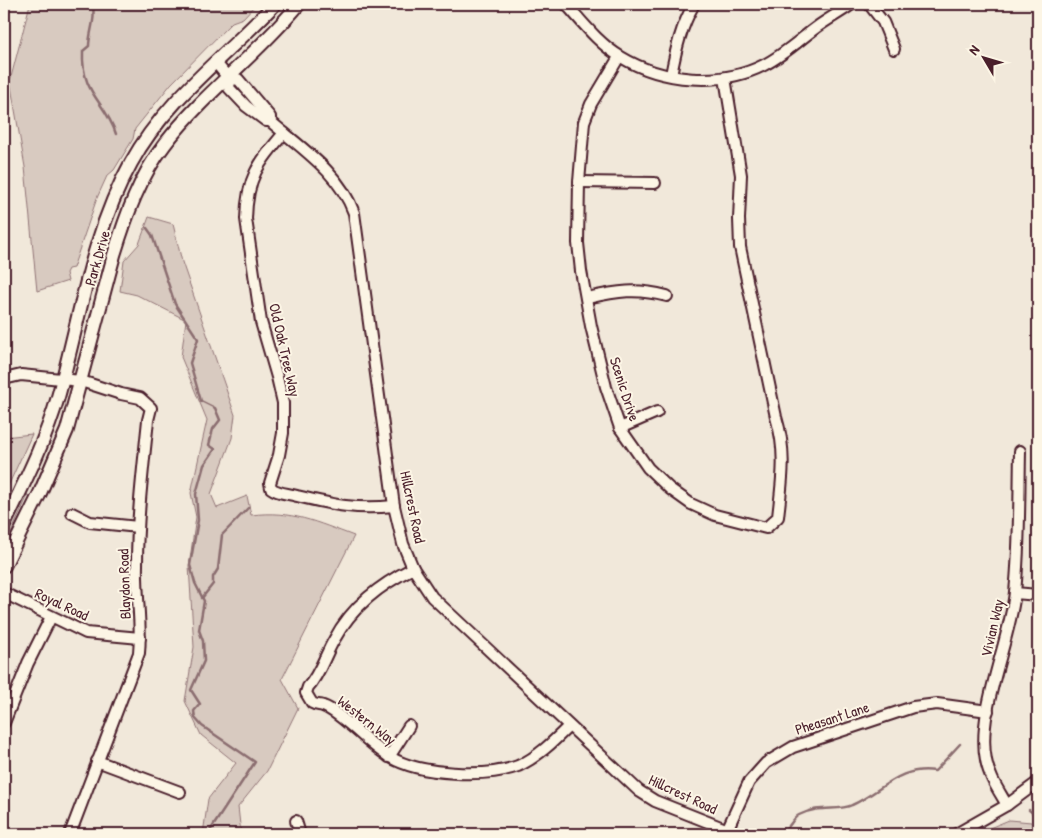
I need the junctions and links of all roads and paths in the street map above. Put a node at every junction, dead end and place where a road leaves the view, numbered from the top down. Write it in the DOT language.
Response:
graph roads {
  1 [pos="275,4"];
  2 [pos="299,4"];
  3 [pos="566,4"];
  4 [pos="694,4"];
  5 [pos="852,4"];
  6 [pos="869,4"];
  7 [pos="894,49"];
  8 [pos="620,57"];
  9 [pos="216,63"];
  10 [pos="671,75"];
  11 [pos="229,78"];
  12 [pos="725,78"];
  13 [pos="284,133"];
  14 [pos="579,182"];
  15 [pos="655,183"];
  16 [pos="667,296"];
  17 [pos="587,298"];
  18 [pos="4,379"];
  19 [pos="72,380"];
  20 [pos="657,412"];
  21 [pos="620,428"];
  22 [pos="1020,451"];
  23 [pos="394,506"];
  24 [pos="72,513"];
  25 [pos="4,525"];
  26 [pos="138,528"];
  27 [pos="4,566"];
  28 [pos="413,568"];
  29 [pos="4,593"];
  30 [pos="1015,593"];
  31 [pos="1038,595"];
  32 [pos="51,617"];
  33 [pos="140,638"];
  34 [pos="988,711"];
  35 [pos="4,724"];
  36 [pos="409,726"];
  37 [pos="569,726"];
  38 [pos="389,757"];
  39 [pos="97,761"];
  40 [pos="1038,782"];
  41 [pos="180,792"];
  42 [pos="1007,805"];
  43 [pos="296,821"];
  44 [pos="726,830"];
  45 [pos="70,834"];
  46 [pos="300,834"];
  47 [pos="738,834"];
  48 [pos="956,834"];
  1 -- 9 [label="street, Park Drive"];
  2 -- 11 [label="street, Park Drive"];
  3 -- 8 [label="street"];
  4 -- 10 [label="street"];
  5 -- 12 [label="street"];
  6 -- 7 [label="street"];
  8 -- 10 [label="street"];
  8 -- 14 [label="street, Scenic Drive"];
  9 -- 11 [label="street"];
  9 -- 19 [label="street, Park Drive"];
  10 -- 12 [label="street"];
  11 -- 13 [label="street, Hillcrest Road"];
  11 -- 19 [label="street, Park Drive"];
  12 -- 21 [label="street, Scenic Drive"];
  13 -- 23 [label="street, Hillcrest Road"];
  13 -- 23 [label="street, Old Oak Tree Way"];
  14 -- 15 [label="street"];
  14 -- 17 [label="street, Scenic Drive"];
  16 -- 17 [label="street"];
  17 -- 21 [label="street, Scenic Drive"];
  18 -- 19 [label="street"];
  19 -- 25 [label="street, Park Drive"];
  19 -- 26 [label="street, Blaydon Road"];
  19 -- 27 [label="street, Park Drive"];
  20 -- 21 [label="street"];
  22 -- 30 [label="street, Vivian Way"];
  23 -- 28 [label="street, Hillcrest Road"];
  24 -- 26 [label="street"];
  26 -- 33 [label="street, Blaydon Road"];
  28 -- 37 [label="street, Hillcrest Road"];
  28 -- 38 [label="street, Western Way"];
  29 -- 32 [label="street, Royal Road"];
  30 -- 31 [label="street"];
  30 -- 34 [label="street, Vivian Way"];
  32 -- 33 [label="street, Royal Road"];
  32 -- 35 [label="street"];
  33 -- 39 [label="street, Blaydon Road"];
  34 -- 42 [label="street, Vivian Way"];
  34 -- 44 [label="street, Pheasant Lane"];
  36 -- 38 [label="street"];
  37 -- 38 [label="street, Western Way"];
  37 -- 44 [label="street, Hillcrest Road"];
  39 -- 41 [label="street"];
  39 -- 45 [label="street, Blaydon Road"];
  40 -- 42 [label="street"];
  42 -- 48 [label="street"];
  43 -- 46 [label="street"];
  44 -- 47 [label="street, Hillcrest Road"];
}
